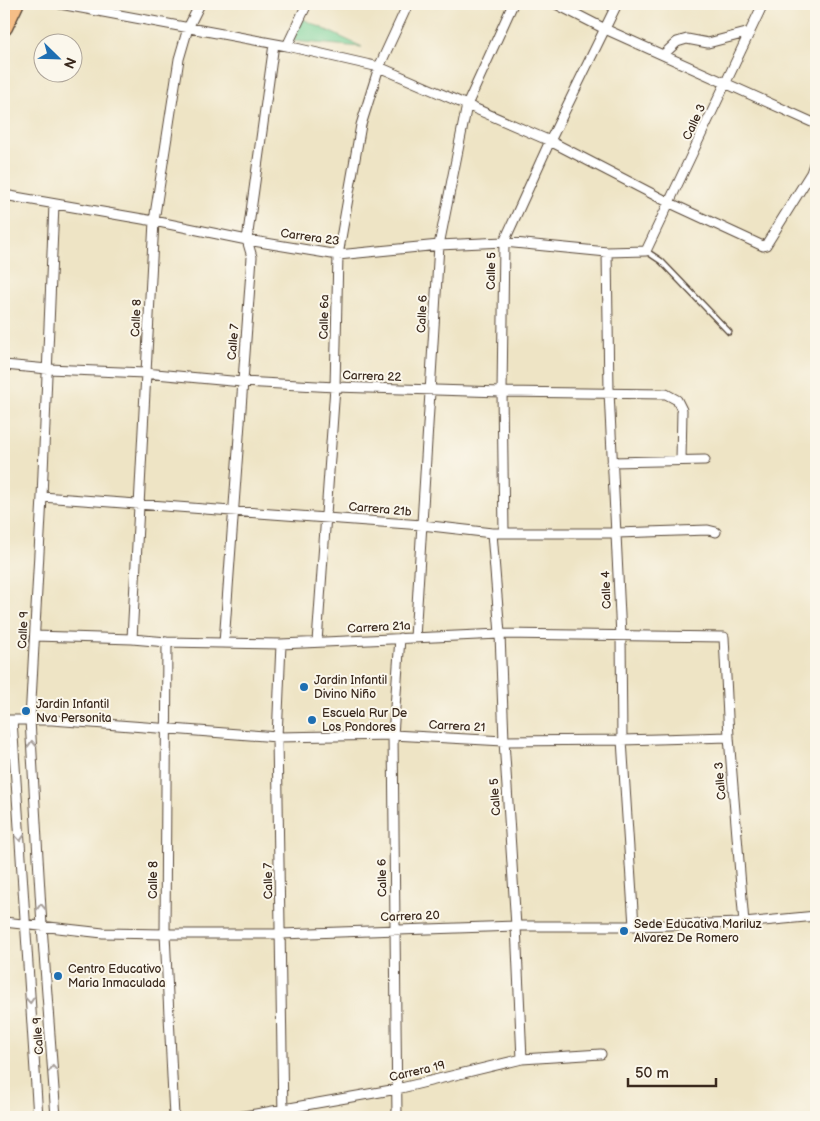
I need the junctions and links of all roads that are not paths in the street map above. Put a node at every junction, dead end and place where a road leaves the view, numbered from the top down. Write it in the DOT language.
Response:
graph roads {
  1 [pos="15,4"];
  2 [pos="60,4"];
  3 [pos="200,4"];
  4 [pos="308,4"];
  5 [pos="408,4"];
  6 [pos="513,4"];
  7 [pos="556,4"];
  8 [pos="617,4"];
  9 [pos="763,4"];
  10 [pos="4,27"];
  11 [pos="188,28"];
  12 [pos="605,29"];
  13 [pos="750,32"];
  14 [pos="274,44"];
  15 [pos="287,46"];
  16 [pos="663,55"];
  17 [pos="379,67"];
  18 [pos="726,84"];
  19 [pos="467,105"];
  20 [pos="816,124"];
  21 [pos="550,141"];
  22 [pos="816,158"];
  23 [pos="4,195"];
  24 [pos="670,203"];
  25 [pos="54,204"];
  26 [pos="154,222"];
  27 [pos="247,240"];
  28 [pos="504,242"];
  29 [pos="439,245"];
  30 [pos="646,251"];
  31 [pos="607,252"];
  32 [pos="338,256"];
  33 [pos="729,332"];
  34 [pos="4,365"];
  35 [pos="48,369"];
  36 [pos="145,373"];
  37 [pos="242,382"];
  38 [pos="335,387"];
  39 [pos="430,390"];
  40 [pos="502,392"];
  41 [pos="609,392"];
  42 [pos="681,460"];
  43 [pos="705,460"];
  44 [pos="612,462"];
  45 [pos="42,496"];
  46 [pos="138,505"];
  47 [pos="235,511"];
  48 [pos="326,517"];
  49 [pos="422,525"];
  50 [pos="716,532"];
  51 [pos="492,533"];
  52 [pos="504,533"];
  53 [pos="616,533"];
  54 [pos="500,634"];
  55 [pos="35,636"];
  56 [pos="621,636"];
  57 [pos="724,637"];
  58 [pos="400,638"];
  59 [pos="415,638"];
  60 [pos="132,639"];
  61 [pos="167,642"];
  62 [pos="317,642"];
  63 [pos="224,643"];
  64 [pos="281,644"];
  65 [pos="8,720"];
  66 [pos="30,720"];
  67 [pos="165,729"];
  68 [pos="393,735"];
  69 [pos="277,737"];
  70 [pos="729,737"];
  71 [pos="622,740"];
  72 [pos="504,741"];
  73 [pos="816,916"];
  74 [pos="4,922"];
  75 [pos="744,923"];
  76 [pos="26,924"];
  77 [pos="42,926"];
  78 [pos="516,926"];
  79 [pos="634,926"];
  80 [pos="396,929"];
  81 [pos="165,934"];
  82 [pos="281,934"];
  83 [pos="601,1054"];
  84 [pos="522,1059"];
  85 [pos="397,1089"];
  86 [pos="283,1113"];
  87 [pos="38,1117"];
  88 [pos="56,1117"];
  89 [pos="174,1117"];
  90 [pos="238,1117"];
  91 [pos="397,1117"];
  1 -- 10 [label="highway"];
  2 -- 11 [label="street"];
  3 -- 11 [label="street, Calle 8"];
  4 -- 15 [label="street"];
  5 -- 17 [label="street, Calle 6a"];
  6 -- 19 [label="street, Calle 6"];
  7 -- 12 [label="street"];
  8 -- 12 [label="street, Calle 5"];
  9 -- 13 [label="street, Calle 3"];
  11 -- 14 [label="street"];
  11 -- 26 [label="street, Calle 8"];
  12 -- 16 [label="street"];
  12 -- 21 [label="street, Calle 5"];
  13 -- 16 [label="street"];
  13 -- 18 [label="street, Calle 3"];
  14 -- 15 [label="street"];
  14 -- 27 [label="street, Calle 7"];
  15 -- 17 [label="street"];
  16 -- 18 [label="street"];
  17 -- 19 [label="street"];
  17 -- 32 [label="street, Calle 6a"];
  18 -- 20 [label="street"];
  18 -- 24 [label="street, Calle 3"];
  19 -- 21 [label="street"];
  19 -- 29 [label="street, Calle 6"];
  21 -- 24 [label="street"];
  21 -- 28 [label="street, Calle 5"];
  22 -- 24 [label="street"];
  23 -- 25 [label="street, Carrera 23"];
  24 -- 30 [label="street, Calle 3"];
  25 -- 26 [label="street, Carrera 23"];
  25 -- 35 [label="street, Calle 9"];
  26 -- 27 [label="street, Carrera 23"];
  26 -- 36 [label="street, Calle 8"];
  27 -- 32 [label="street, Carrera 23"];
  27 -- 37 [label="street, Calle 7"];
  28 -- 29 [label="street, Carrera 23"];
  28 -- 31 [label="street, Carrera 23"];
  28 -- 40 [label="street, Calle 5"];
  29 -- 32 [label="street, Carrera 23"];
  29 -- 39 [label="street, Calle 6"];
  30 -- 31 [label="street, Carrera 23"];
  30 -- 33 [label="lane"];
  31 -- 41 [label="street, Calle 4"];
  32 -- 38 [label="street, Calle 6a"];
  34 -- 35 [label="street, Carrera 22"];
  35 -- 36 [label="street, Carrera 22"];
  35 -- 45 [label="street, Calle 9"];
  36 -- 37 [label="street, Carrera 22"];
  36 -- 46 [label="street, Calle 8"];
  37 -- 38 [label="street, Carrera 22"];
  37 -- 47 [label="street, Calle 7"];
  38 -- 39 [label="street, Carrera 22"];
  38 -- 48 [label="street, Calle 6a"];
  39 -- 40 [label="street, Carrera 22"];
  39 -- 49 [label="street, Calle 6"];
  40 -- 41 [label="street, Carrera 22"];
  40 -- 52 [label="street, Calle 5"];
  41 -- 42 [label="street, Carrera 22"];
  41 -- 44 [label="street, Calle 4"];
  42 -- 43 [label="street"];
  42 -- 44 [label="street"];
  44 -- 53 [label="street, Calle 4"];
  45 -- 46 [label="street, Carrera 21b"];
  45 -- 55 [label="street, Calle 9"];
  46 -- 47 [label="street, Carrera 21b"];
  46 -- 60 [label="street, Calle 8"];
  47 -- 48 [label="street, Carrera 21b"];
  47 -- 63 [label="street, Calle 7"];
  48 -- 49 [label="street, Carrera 21b"];
  48 -- 62 [label="street, Calle 6a"];
  49 -- 51 [label="street, Carrera 21b"];
  49 -- 59 [label="street, Calle 6"];
  50 -- 53 [label="street, Carrera 21b"];
  51 -- 52 [label="street, Carrera 21b"];
  51 -- 54 [label="street, Calle 5"];
  52 -- 53 [label="street, Carrera 21b"];
  53 -- 56 [label="street, Calle 4"];
  54 -- 56 [label="street, Carrera 21a"];
  54 -- 59 [label="street, Carrera 21a"];
  54 -- 72 [label="street, Calle 5"];
  55 -- 60 [label="street, Carrera 21a"];
  55 -- 66 [label="street, Calle 9"];
  56 -- 57 [label="street, Carrera 21a"];
  56 -- 71 [label="street, Calle 4"];
  57 -- 70 [label="street, Calle 3"];
  58 -- 59 [label="street, Carrera 21a"];
  58 -- 62 [label="street, Carrera 21a"];
  58 -- 68 [label="street, Calle 6"];
  60 -- 61 [label="street, Carrera 21a"];
  61 -- 63 [label="street, Carrera 21a"];
  61 -- 67 [label="street, Calle 8"];
  62 -- 64 [label="street, Carrera 21a"];
  63 -- 64 [label="street, Carrera 21a"];
  64 -- 69 [label="street, Calle 7"];
  65 -- 66 [label="street, Carrera 21"];
  65 -- 76 [label="street, Calle 9, one-way"];
  66 -- 67 [label="street, Carrera 21"];
  77 -- 66 [label="street, Calle 9, one-way"];
  67 -- 69 [label="street, Carrera 21"];
  67 -- 81 [label="street, Calle 8"];
  68 -- 69 [label="street, Carrera 21"];
  68 -- 72 [label="street, Carrera 21"];
  68 -- 80 [label="street, Calle 6"];
  69 -- 82 [label="street, Calle 7"];
  70 -- 71 [label="street, Carrera 21"];
  70 -- 75 [label="street, Calle 3"];
  71 -- 72 [label="street, Carrera 21"];
  71 -- 79 [label="street, Calle 4"];
  72 -- 78 [label="street, Calle 5"];
  73 -- 75 [label="street, Carrera 20"];
  74 -- 76 [label="street, Carrera 20"];
  75 -- 79 [label="street, Carrera 20"];
  76 -- 77 [label="street, Carrera 20"];
  76 -- 87 [label="street, Calle 9, one-way"];
  77 -- 81 [label="street, Carrera 20"];
  88 -- 77 [label="street, Calle 9, one-way"];
  78 -- 79 [label="street, Carrera 20"];
  78 -- 80 [label="street, Carrera 20"];
  78 -- 84 [label="street, Calle 5"];
  80 -- 82 [label="street, Carrera 20"];
  80 -- 85 [label="street, Calle 6"];
  81 -- 82 [label="street, Carrera 20"];
  81 -- 89 [label="street, Calle 8"];
  82 -- 86 [label="street, Calle 7"];
  83 -- 84 [label="street, Carrera 19"];
  84 -- 85 [label="street, Carrera 19"];
  85 -- 86 [label="street, Carrera 19"];
  85 -- 91 [label="street, Calle 6"];
  86 -- 90 [label="street, Carrera 19"];
}
